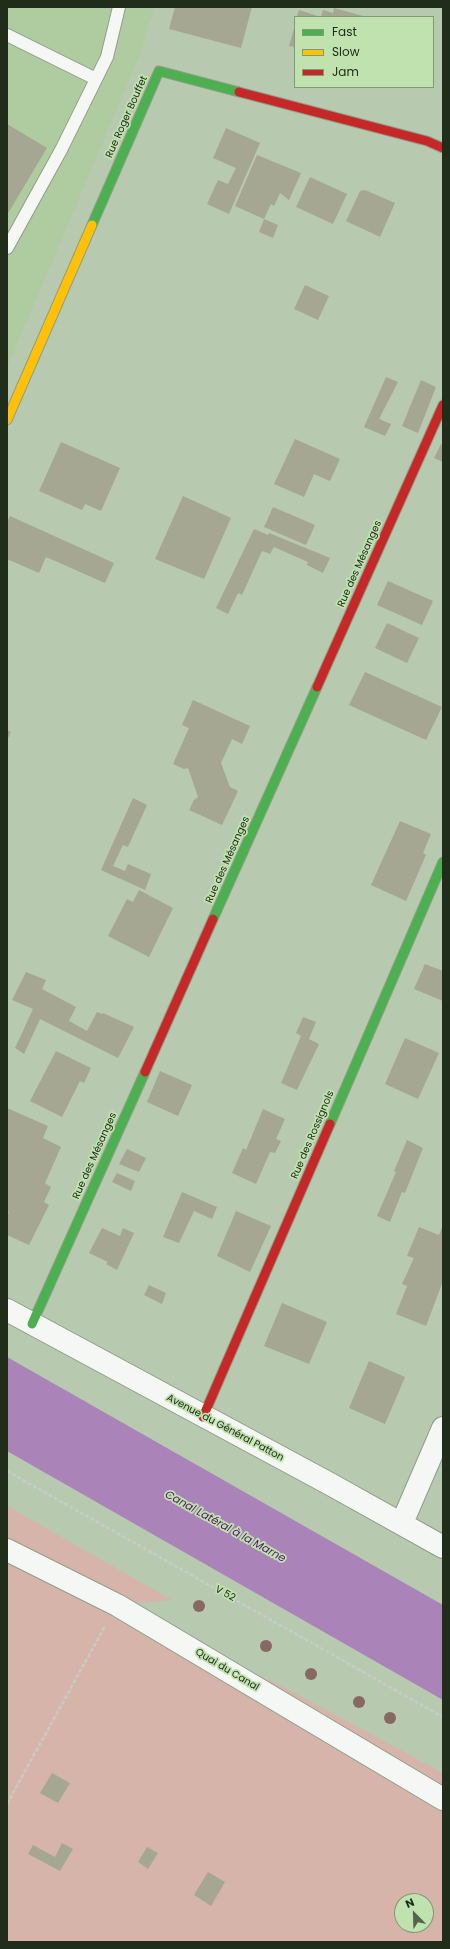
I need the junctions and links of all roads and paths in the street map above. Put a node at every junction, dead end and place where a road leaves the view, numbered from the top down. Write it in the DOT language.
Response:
graph roads {
  1 [pos="120,7"];
  2 [pos="7,35"];
  3 [pos="96,78"];
  4 [pos="443,148"];
  5 [pos="7,248"];
  6 [pos="443,405"];
  7 [pos="7,420"];
  8 [pos="443,862"];
  9 [pos="7,1310"];
  10 [pos="32,1324"];
  11 [pos="203,1417"];
  12 [pos="443,1428"];
  13 [pos="7,1471"];
  14 [pos="402,1523"];
  15 [pos="443,1547"];
  16 [pos="7,1550"];
  17 [pos="117,1605"];
  18 [pos="443,1717"];
  19 [pos="443,1799"];
  20 [pos="7,1804"];
  1 -- 3 [label="lane"];
  2 -- 3 [label="lane"];
  3 -- 5 [label="lane"];
  4 -- 7 [label="street, Rue Roger Bouffet"];
  6 -- 10 [label="street, Rue des Mésanges"];
  8 -- 11 [label="street, Rue des Rossignols"];
  9 -- 10 [label="street, Avenue du Général Patton"];
  10 -- 11 [label="street, Avenue du Général Patton"];
  11 -- 14 [label="street, Avenue du Général Patton"];
  12 -- 14 [label="street"];
  13 -- 18 [label="path, V 52"];
  14 -- 15 [label="street, Avenue du Général Patton"];
  16 -- 17 [label="street, Quai du Canal"];
  17 -- 19 [label="street, Quai du Canal"];
  17 -- 20 [label="path"];
}
